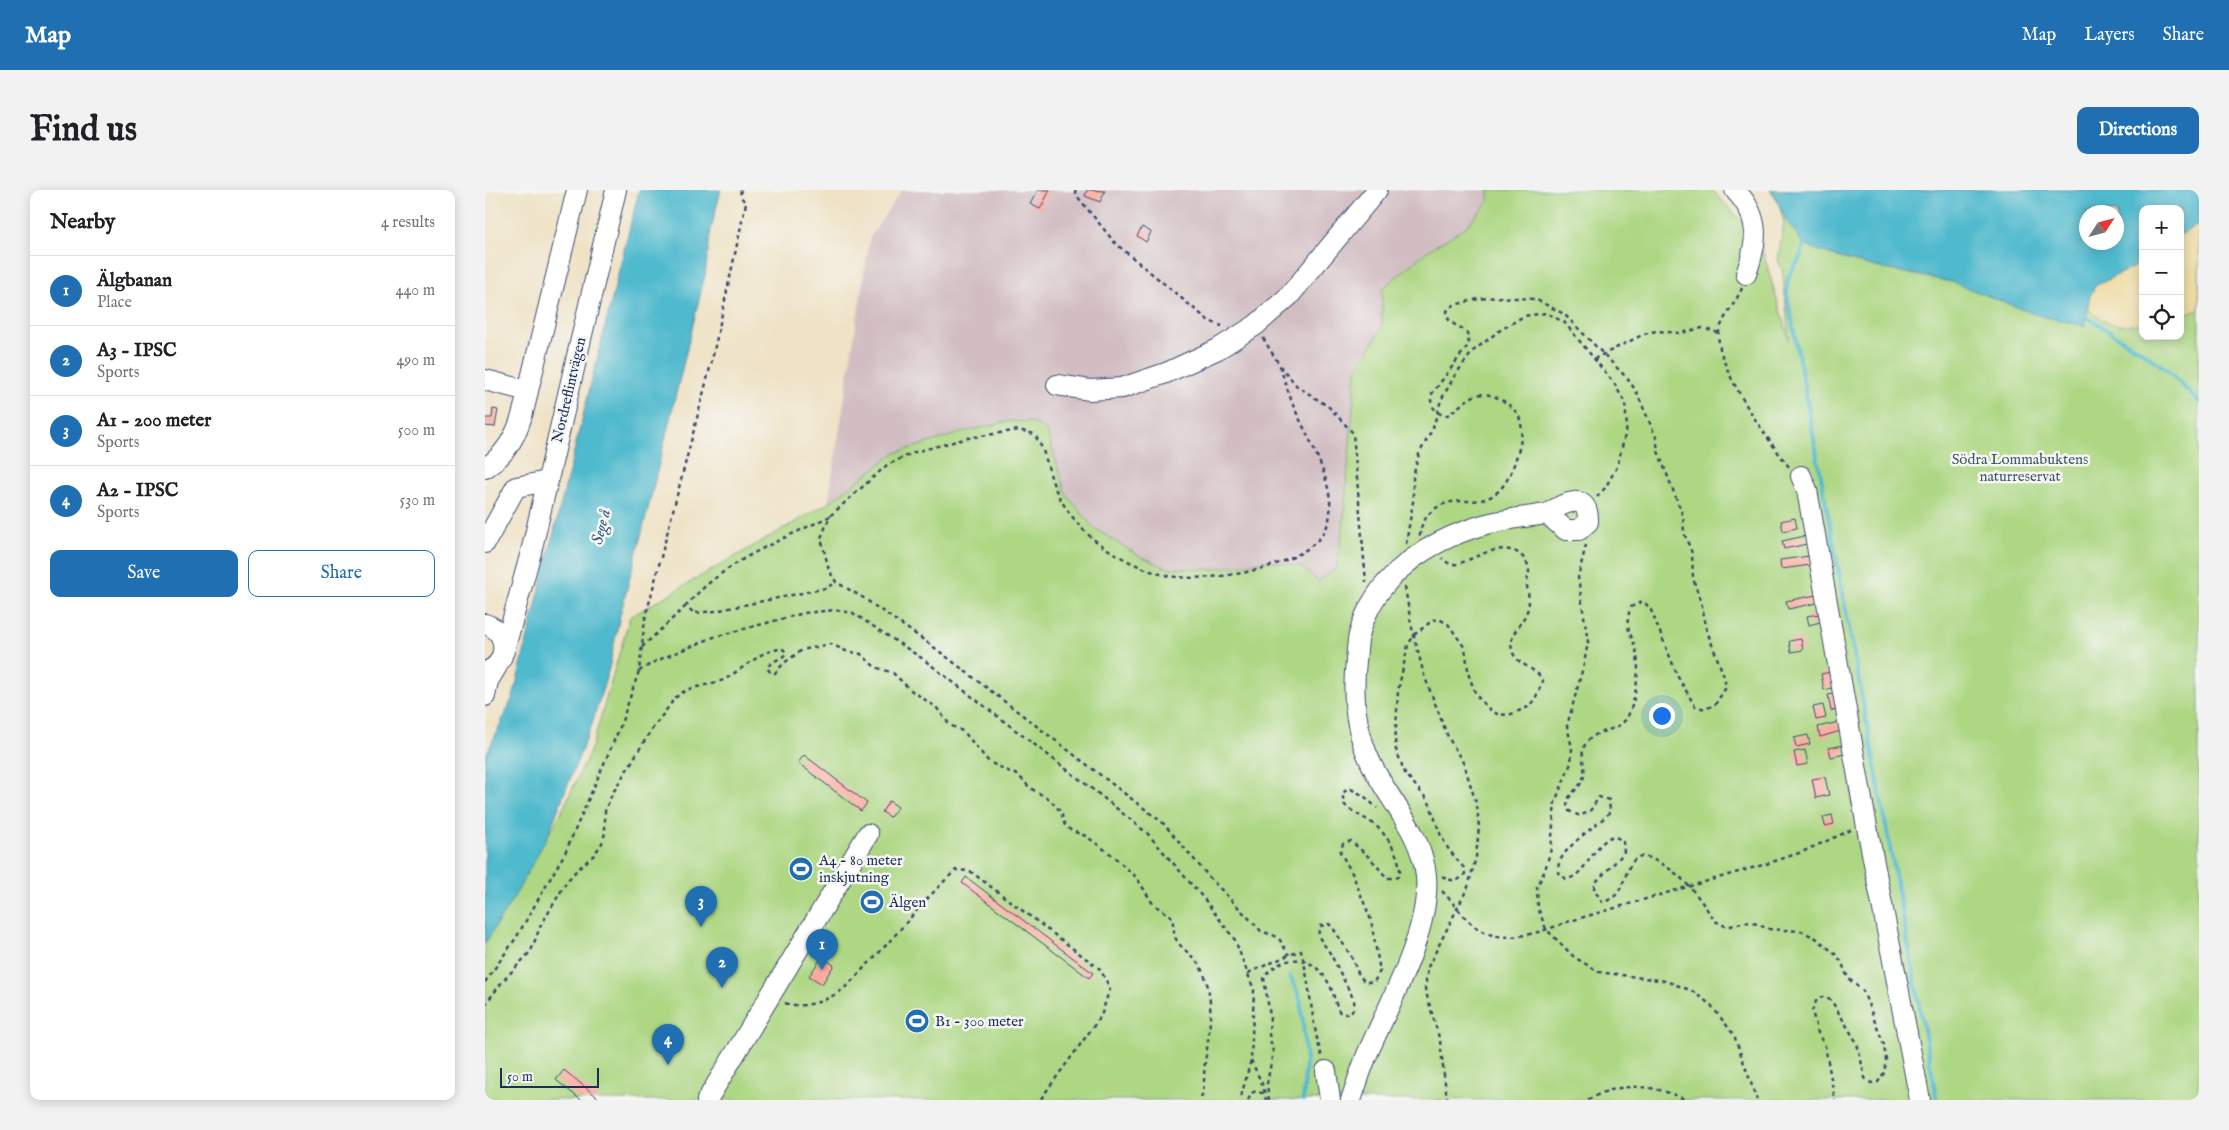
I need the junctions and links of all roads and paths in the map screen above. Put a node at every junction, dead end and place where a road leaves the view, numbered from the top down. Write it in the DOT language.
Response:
graph roads {
  1 [pos="577,190"];
  2 [pos="617,190"];
  3 [pos="741,190"];
  4 [pos="1075,190"];
  5 [pos="1377,190"];
  6 [pos="1735,190"];
  7 [pos="1747,274"];
  8 [pos="1249,330"];
  9 [pos="1719,333"];
  10 [pos="1604,354"];
  11 [pos="1594,359"];
  12 [pos="1280,366"];
  13 [pos="485,380"];
  14 [pos="1057,385"];
  15 [pos="528,391"];
  16 [pos="1437,413"];
  17 [pos="485,468"];
  18 [pos="1801,476"];
  19 [pos="548,481"];
  20 [pos="1585,506"];
  21 [pos="1547,514"];
  22 [pos="830,516"];
  23 [pos="1584,527"];
  24 [pos="485,543"];
  25 [pos="1430,546"];
  26 [pos="1404,565"];
  27 [pos="836,582"];
  28 [pos="521,590"];
  29 [pos="1373,602"];
  30 [pos="686,606"];
  31 [pos="485,624"];
  32 [pos="1414,635"];
  33 [pos="642,647"];
  34 [pos="495,663"];
  35 [pos="639,671"];
  36 [pos="485,696"];
  37 [pos="1382,812"];
  38 [pos="1866,822"];
  39 [pos="868,834"];
  40 [pos="1424,867"];
  41 [pos="1691,887"];
  42 [pos="1457,908"];
  43 [pos="1546,930"];
  44 [pos="1289,955"];
  45 [pos="1304,960"];
  46 [pos="1248,973"];
  47 [pos="485,982"];
  48 [pos="769,997"];
  49 [pos="485,1005"];
  50 [pos="1251,1060"];
  51 [pos="1326,1071"];
  52 [pos="1267,1098"];
  53 [pos="1447,1099"];
  54 [pos="707,1100"];
  55 [pos="1040,1100"];
  56 [pos="1200,1100"];
  57 [pos="1240,1100"];
  58 [pos="1248,1100"];
  59 [pos="1330,1100"];
  60 [pos="1351,1100"];
  61 [pos="1438,1100"];
  62 [pos="1459,1100"];
  63 [pos="1588,1100"];
  64 [pos="1686,1100"];
  65 [pos="1757,1100"];
  66 [pos="1835,1100"];
  67 [pos="1920,1100"];
  1 -- 15 [label="street"];
  2 -- 19 [label="street, Nordreflintvägen"];
  3 -- 33 [label="path"];
  4 -- 8 [label="path"];
  5 -- 8 [label="street"];
  6 -- 7 [label="street"];
  7 -- 9 [label="path"];
  8 -- 12 [label="path"];
  8 -- 14 [label="street"];
  9 -- 10 [label="path"];
  9 -- 18 [label="path"];
  10 -- 11 [label="path"];
  10 -- 16 [label="path"];
  10 -- 41 [label="path"];
  11 -- 16 [label="path"];
  11 -- 20 [label="path"];
  12 -- 22 [label="path"];
  12 -- 29 [label="path"];
  13 -- 15 [label="street"];
  15 -- 17 [label="street"];
  16 -- 25 [label="path"];
  16 -- 26 [label="path"];
  18 -- 38 [label="street"];
  19 -- 24 [label="street"];
  19 -- 28 [label="street, Nordreflintvägen"];
  20 -- 21 [label="street"];
  20 -- 23 [label="street"];
  21 -- 23 [label="street"];
  21 -- 25 [label="street"];
  22 -- 27 [label="path"];
  22 -- 30 [label="path"];
  23 -- 43 [label="path"];
  25 -- 26 [label="street"];
  25 -- 32 [label="path"];
  26 -- 29 [label="street"];
  26 -- 32 [label="path"];
  27 -- 30 [label="path"];
  27 -- 44 [label="path"];
  28 -- 31 [label="street"];
  28 -- 34 [label="street, Nordreflintvägen"];
  29 -- 40 [label="street"];
  30 -- 33 [label="path"];
  31 -- 34 [label="street"];
  32 -- 40 [label="path"];
  32 -- 42 [label="path"];
  33 -- 35 [label="path"];
  34 -- 36 [label="street, Nordreflintvägen"];
  35 -- 46 [label="path"];
  35 -- 47 [label="path"];
  37 -- 45 [label="path"];
  38 -- 41 [label="path"];
  38 -- 67 [label="street"];
  39 -- 48 [label="street"];
  40 -- 42 [label="path"];
  40 -- 60 [label="street"];
  41 -- 43 [label="path"];
  41 -- 66 [label="path"];
  42 -- 43 [label="path"];
  42 -- 53 [label="path"];
  43 -- 65 [label="path"];
  44 -- 45 [label="path"];
  44 -- 46 [label="path"];
  45 -- 51 [label="path"];
  45 -- 52 [label="path"];
  46 -- 50 [label="path"];
  48 -- 54 [label="street"];
  48 -- 55 [label="path"];
  49 -- 56 [label="path"];
  50 -- 52 [label="path"];
  50 -- 57 [label="path"];
  51 -- 59 [label="street"];
  52 -- 58 [label="path"];
  53 -- 61 [label="path"];
  53 -- 62 [label="path"];
  63 -- 64 [label="path"];
}
